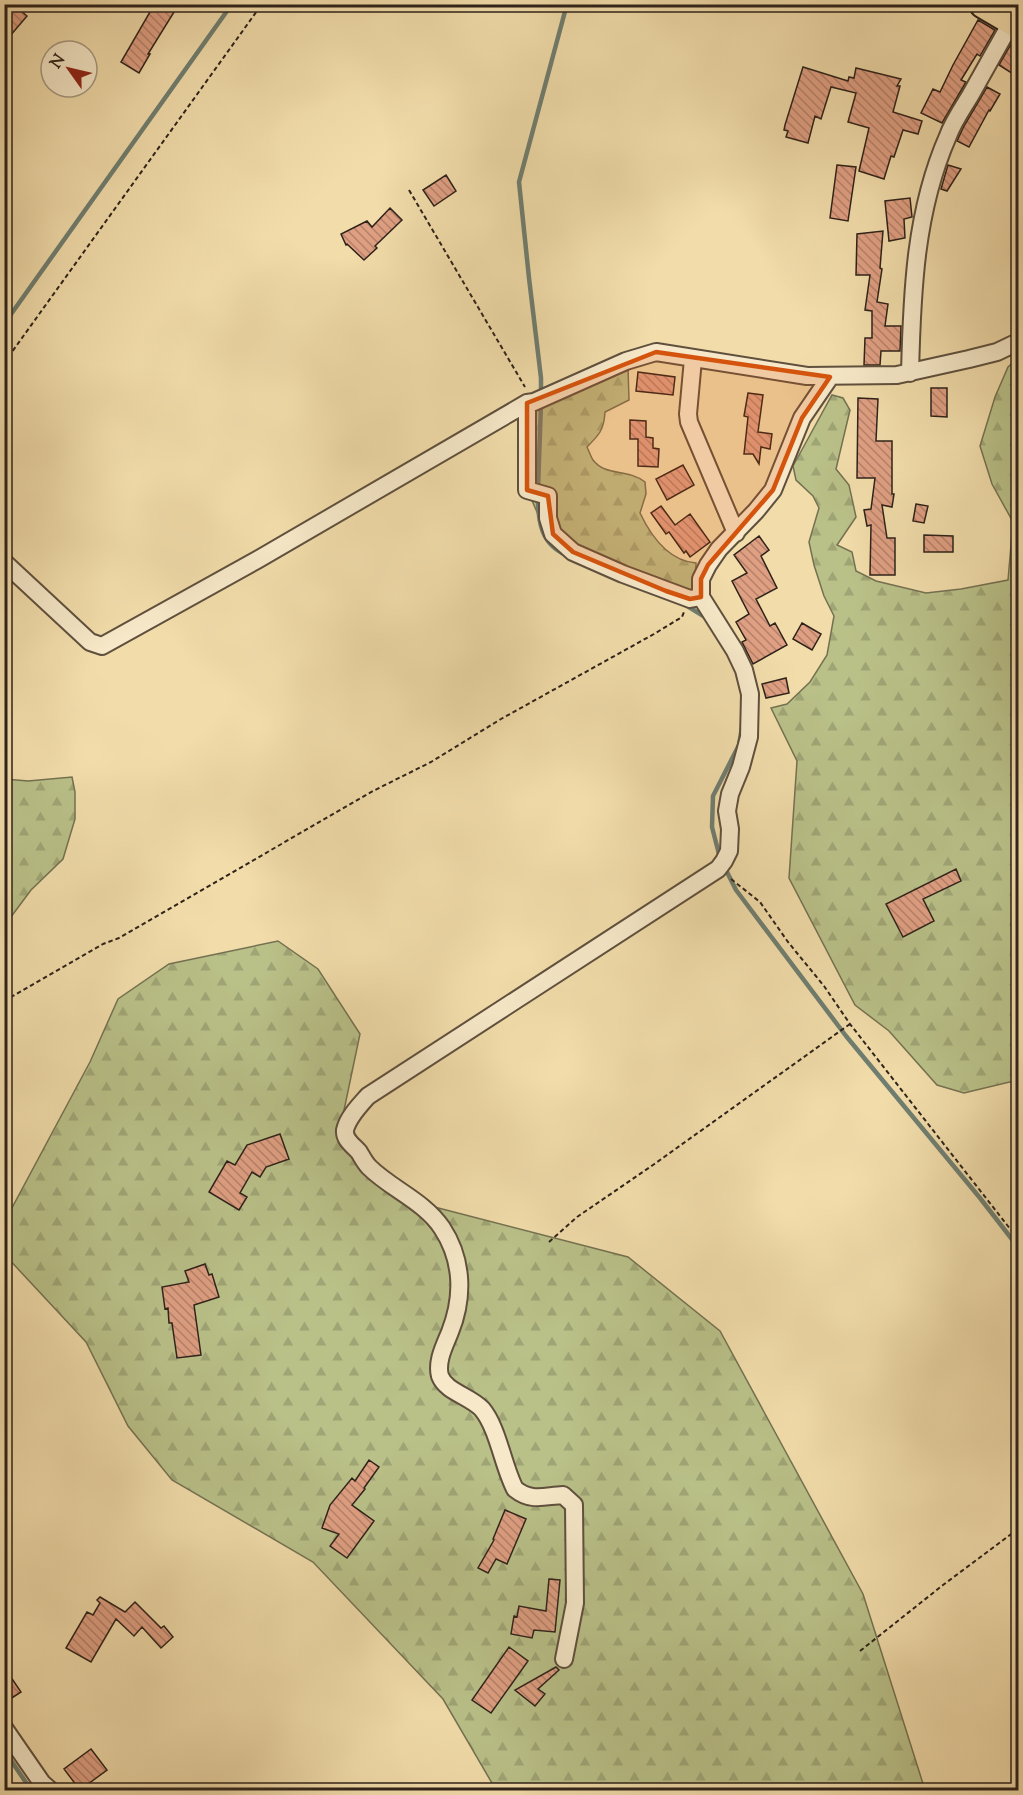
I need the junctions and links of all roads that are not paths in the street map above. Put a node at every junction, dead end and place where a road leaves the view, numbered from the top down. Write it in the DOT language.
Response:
graph roads {
  1 [pos="984,4"];
  2 [pos="1016,22"];
  3 [pos="1018,342"];
  4 [pos="693,359"];
  5 [pos="910,373"];
  6 [pos="830,377"];
  7 [pos="531,403"];
  8 [pos="736,533"];
  9 [pos="4,562"];
  10 [pos="701,597"];
  11 [pos="564,1659"];
  12 [pos="4,1728"];
  13 [pos="50,1791"];
  1 -- 2 [label="highway"];
  2 -- 5 [label="street"];
  3 -- 5 [label="street"];
  4 -- 6 [label="street"];
  4 -- 7 [label="street"];
  4 -- 8 [label="street"];
  5 -- 6 [label="street"];
  6 -- 8 [label="street"];
  7 -- 9 [label="street"];
  7 -- 10 [label="street"];
  8 -- 10 [label="street"];
  10 -- 11 [label="street"];
  12 -- 13 [label="street"];
}
